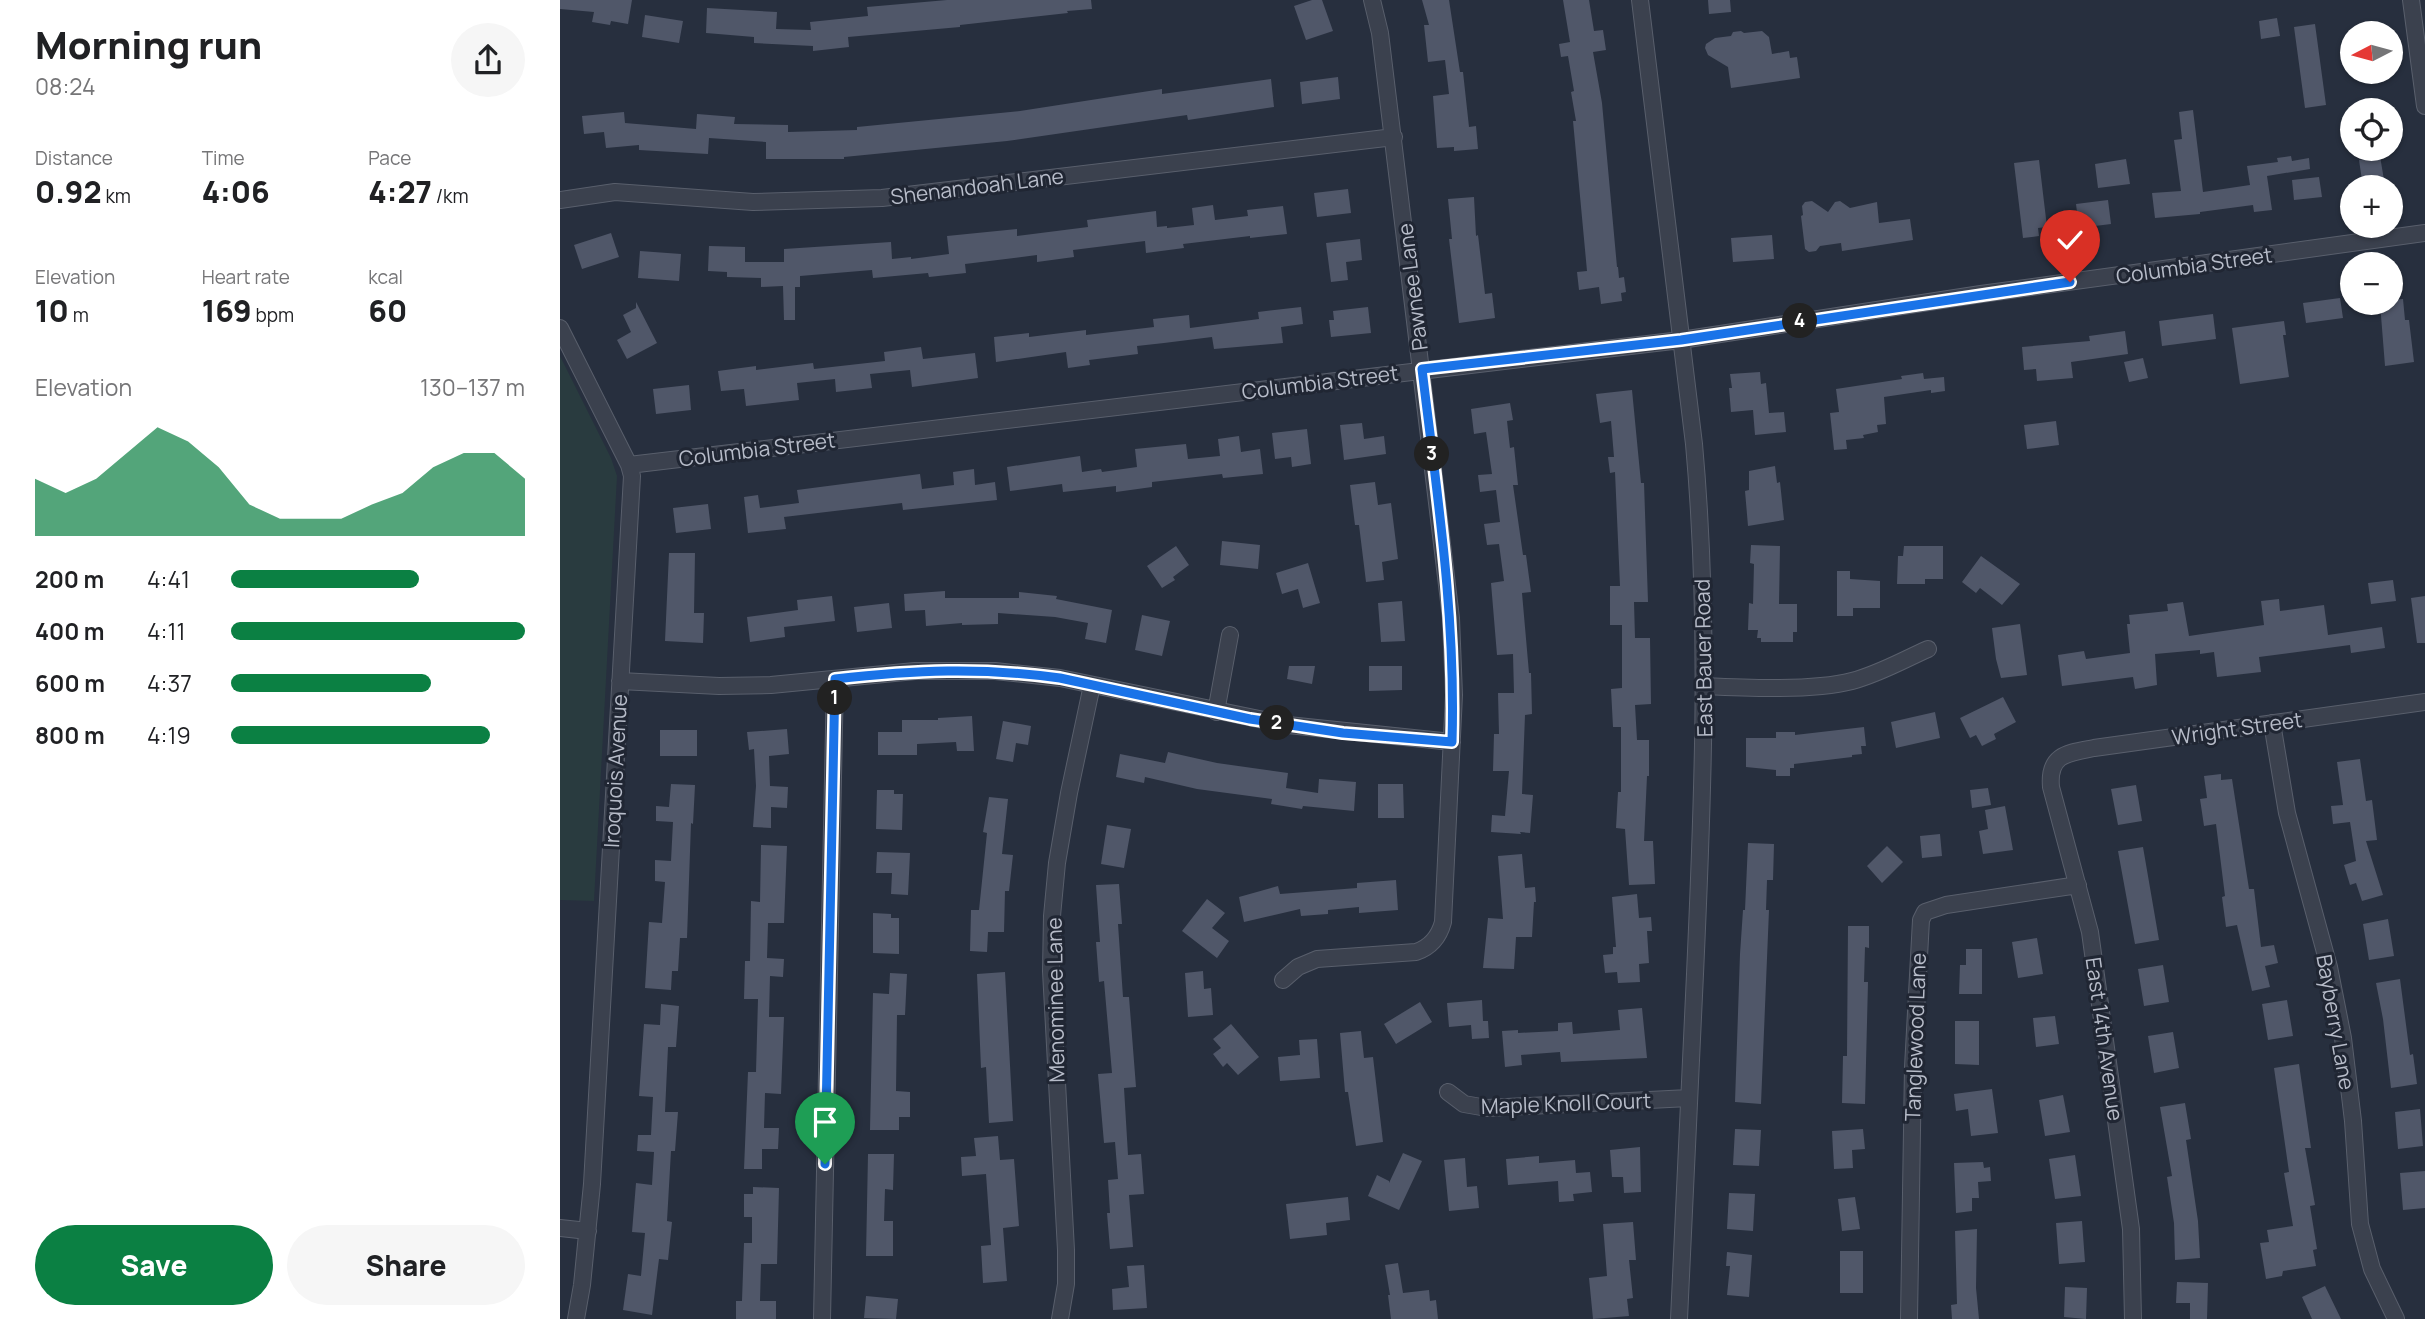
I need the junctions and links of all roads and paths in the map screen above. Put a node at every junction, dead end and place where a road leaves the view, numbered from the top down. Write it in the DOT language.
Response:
graph roads {
  1 [pos="1372,0"];
  2 [pos="1640,0"];
  3 [pos="2411,0"];
  4 [pos="2425,106"];
  5 [pos="1394,137"];
  6 [pos="560,200"];
  7 [pos="2425,233"];
  8 [pos="560,328"];
  9 [pos="1681,340"];
  10 [pos="1422,369"];
  11 [pos="629,465"];
  12 [pos="1230,635"];
  13 [pos="1927,649"];
  14 [pos="835,679"];
  15 [pos="620,681"];
  16 [pos="1092,685"];
  17 [pos="1705,686"];
  18 [pos="2425,702"];
  19 [pos="1216,712"];
  20 [pos="2272,723"];
  21 [pos="1452,742"];
  22 [pos="2054,764"];
  23 [pos="2078,885"];
  24 [pos="1283,980"];
  25 [pos="1448,1091"];
  26 [pos="1689,1098"];
  27 [pos="560,1228"];
  28 [pos="589,1231"];
  29 [pos="576,1319"];
  30 [pos="822,1319"];
  31 [pos="1060,1319"];
  32 [pos="1679,1319"];
  33 [pos="1909,1319"];
  34 [pos="2133,1319"];
  35 [pos="2396,1319"];
  1 -- 5 [label="street, Pawnee Lane"];
  2 -- 9 [label="street, East Bauer Road"];
  3 -- 4 [label="street"];
  5 -- 6 [label="street, Shenandoah Lane"];
  5 -- 10 [label="street, Pawnee Lane"];
  7 -- 9 [label="street, Columbia Street"];
  8 -- 11 [label="street, Iroquois Avenue"];
  9 -- 10 [label="street, Columbia Street"];
  9 -- 17 [label="street, East Bauer Road"];
  10 -- 11 [label="street, Columbia Street"];
  10 -- 21 [label="street, Pawnee Lane"];
  11 -- 15 [label="street, Iroquois Avenue"];
  12 -- 19 [label="street"];
  13 -- 17 [label="street"];
  14 -- 15 [label="street"];
  14 -- 16 [label="street"];
  14 -- 30 [label="street"];
  15 -- 28 [label="street, Iroquois Avenue"];
  16 -- 19 [label="street"];
  16 -- 31 [label="street, Menominee Lane"];
  17 -- 26 [label="street, East Bauer Road"];
  18 -- 20 [label="street, Wright Street"];
  19 -- 21 [label="street"];
  20 -- 22 [label="street, Wright Street"];
  20 -- 35 [label="street, Bayberry Lane"];
  21 -- 24 [label="street, Pawnee Lane"];
  22 -- 23 [label="street, East 14th Avenue"];
  23 -- 33 [label="street, Tanglewood Lane"];
  23 -- 34 [label="street, East 14th Avenue"];
  25 -- 26 [label="street, Maple Knoll Court"];
  26 -- 32 [label="street, East Bauer Road"];
  27 -- 28 [label="street"];
  28 -- 29 [label="street, Iroquois Avenue"];
}
